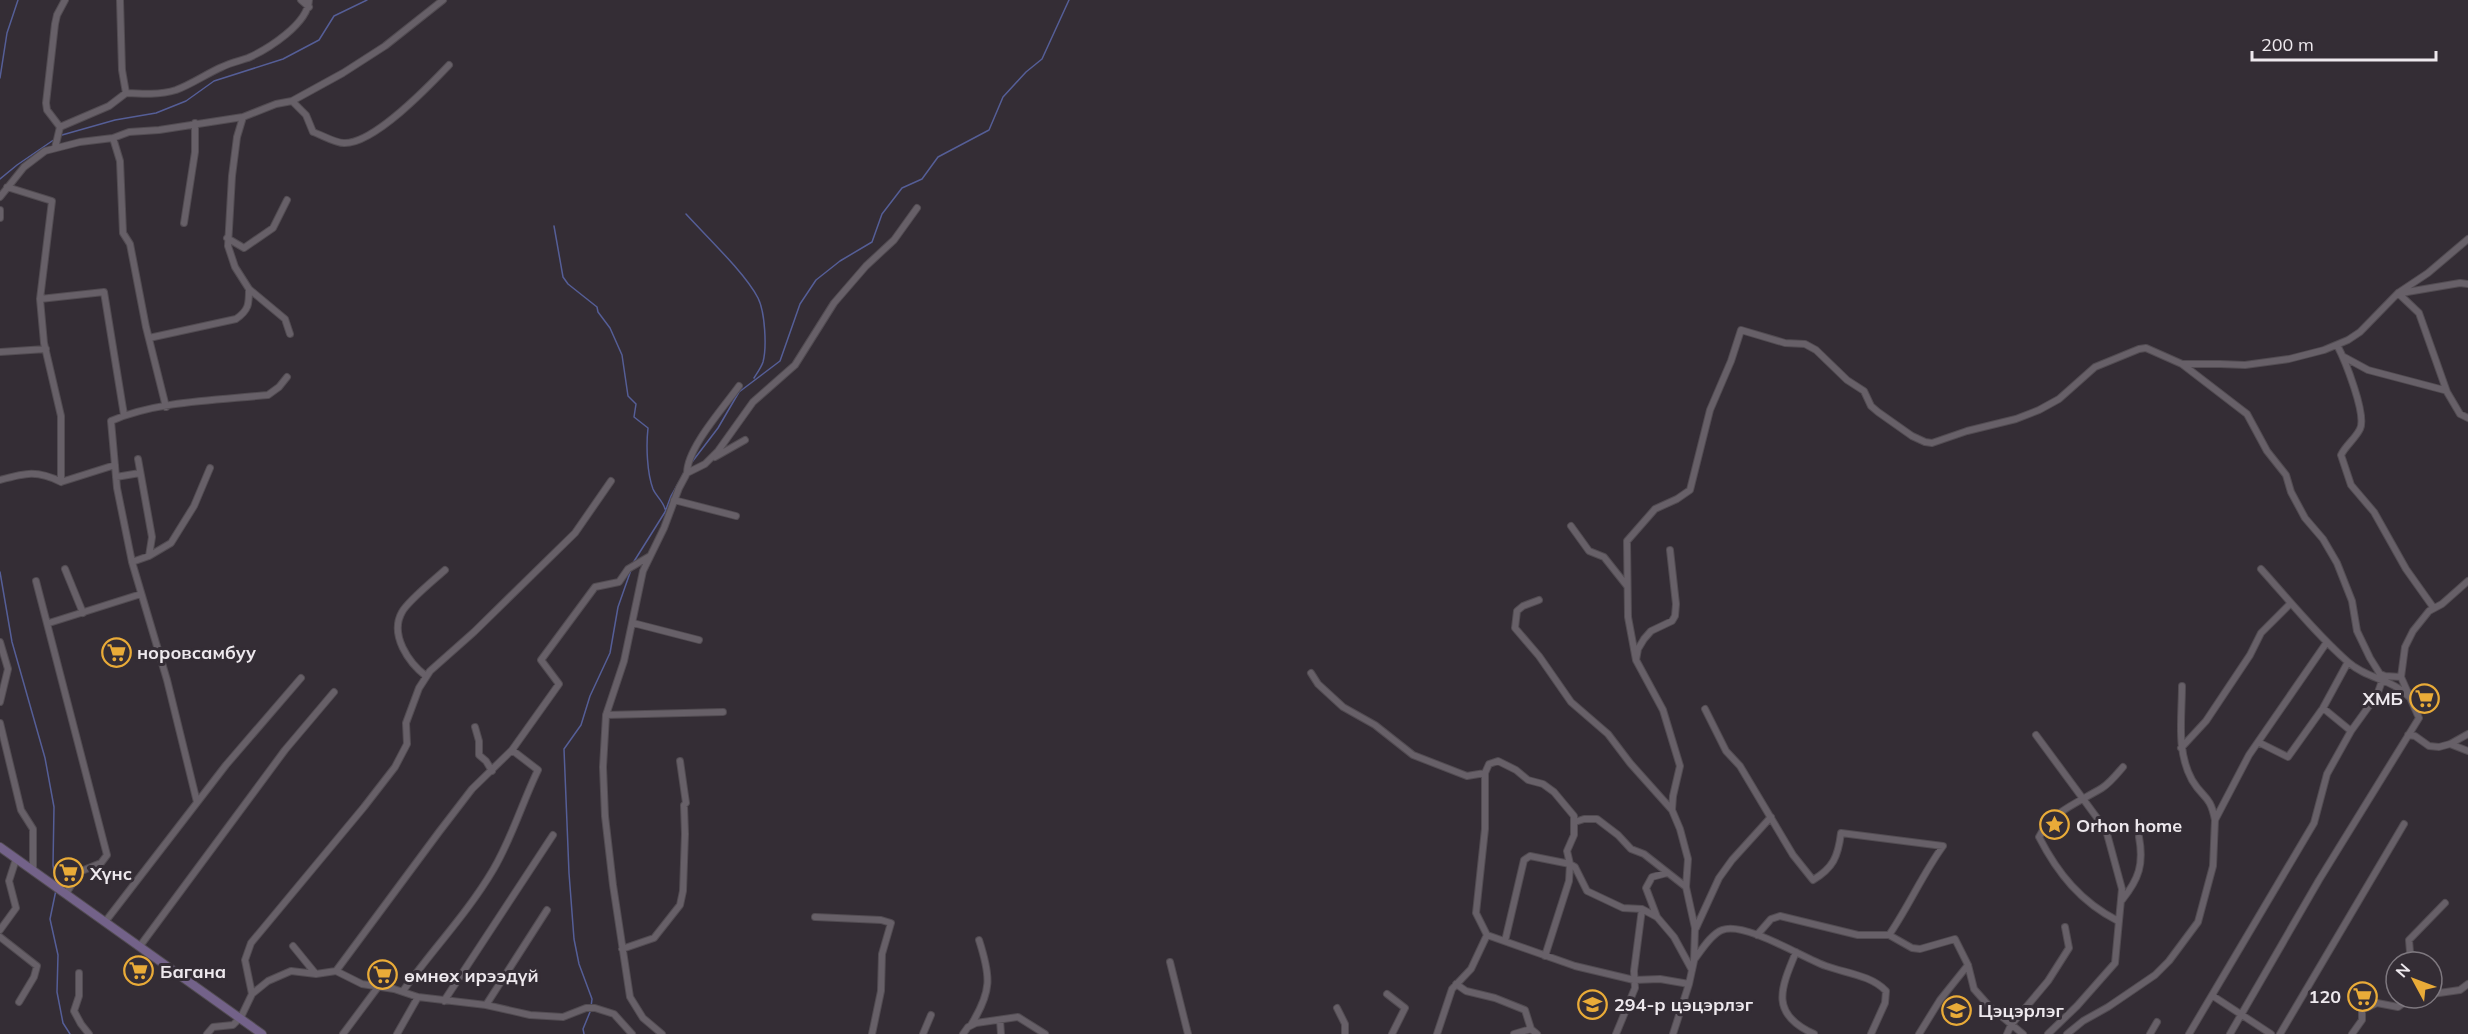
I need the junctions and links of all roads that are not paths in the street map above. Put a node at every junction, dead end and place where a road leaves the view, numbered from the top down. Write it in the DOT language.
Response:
graph roads {
  1 [pos="65,0"];
  2 [pos="120,0"];
  3 [pos="301,0"];
  4 [pos="443,0"];
  5 [pos="309,4"];
  6 [pos="450,65"];
  7 [pos="126,93"];
  8 [pos="292,101"];
  9 [pos="243,117"];
  10 [pos="195,123"];
  11 [pos="60,127"];
  12 [pos="113,138"];
  13 [pos="55,148"];
  14 [pos="7,187"];
  15 [pos="0,196"];
  16 [pos="287,200"];
  17 [pos="917,208"];
  18 [pos="0,210"];
  19 [pos="0,218"];
  20 [pos="184,223"];
  21 [pos="227,238"];
  22 [pos="2468,239"];
  23 [pos="2468,284"];
  24 [pos="249,288"];
  25 [pos="2398,293"];
  26 [pos="40,299"];
  27 [pos="290,334"];
  28 [pos="149,338"];
  29 [pos="2334,346"];
  30 [pos="46,349"];
  31 [pos="0,352"];
  32 [pos="2343,357"];
  33 [pos="2182,364"];
  34 [pos="287,377"];
  35 [pos="739,386"];
  36 [pos="2444,390"];
  37 [pos="166,407"];
  38 [pos="124,416"];
  39 [pos="2468,418"];
  40 [pos="744,440"];
  41 [pos="138,459"];
  42 [pos="705,464"];
  43 [pos="115,465"];
  44 [pos="210,468"];
  45 [pos="140,473"];
  46 [pos="687,473"];
  47 [pos="116,477"];
  48 [pos="0,480"];
  49 [pos="611,481"];
  50 [pos="61,482"];
  51 [pos="674,500"];
  52 [pos="736,516"];
  53 [pos="1571,526"];
  54 [pos="1670,550"];
  55 [pos="651,555"];
  56 [pos="149,556"];
  57 [pos="132,562"];
  58 [pos="65,569"];
  59 [pos="2261,569"];
  60 [pos="445,570"];
  61 [pos="36,581"];
  62 [pos="2468,581"];
  63 [pos="1627,586"];
  64 [pos="141,594"];
  65 [pos="1539,600"];
  66 [pos="2291,603"];
  67 [pos="2433,608"];
  68 [pos="82,614"];
  69 [pos="49,623"];
  70 [pos="633,623"];
  71 [pos="699,640"];
  72 [pos="0,642"];
  73 [pos="2327,642"];
  74 [pos="1636,660"];
  75 [pos="2348,663"];
  76 [pos="1311,673"];
  77 [pos="426,676"];
  78 [pos="2401,677"];
  79 [pos="301,678"];
  80 [pos="2382,681"];
  81 [pos="2182,686"];
  82 [pos="334,692"];
  83 [pos="2410,698"];
  84 [pos="0,702"];
  85 [pos="2323,708"];
  86 [pos="1705,709"];
  87 [pos="723,712"];
  88 [pos="606,715"];
  89 [pos="0,723"];
  90 [pos="475,727"];
  91 [pos="2350,730"];
  92 [pos="2468,734"];
  93 [pos="2036,735"];
  94 [pos="2408,735"];
  95 [pos="2258,742"];
  96 [pos="2450,744"];
  97 [pos="2181,748"];
  98 [pos="512,750"];
  99 [pos="2468,751"];
  100 [pos="680,761"];
  101 [pos="2123,767"];
  102 [pos="492,771"];
  103 [pos="1485,773"];
  104 [pos="2083,798"];
  105 [pos="197,802"];
  106 [pos="1672,810"];
  107 [pos="1771,817"];
  108 [pos="2215,820"];
  109 [pos="1575,822"];
  110 [pos="2404,824"];
  111 [pos="553,835"];
  112 [pos="2139,837"];
  113 [pos="0,847"];
  114 [pos="16,859"];
  115 [pos="1570,864"];
  116 [pos="33,871"];
  117 [pos="1667,873"];
  118 [pos="1686,887"];
  119 [pos="64,892"];
  120 [pos="2119,903"];
  121 [pos="2445,903"];
  122 [pos="1642,909"];
  123 [pos="547,910"];
  124 [pos="815,917"];
  125 [pos="1657,917"];
  126 [pos="2118,921"];
  127 [pos="105,922"];
  128 [pos="2065,927"];
  129 [pos="1695,928"];
  130 [pos="0,930"];
  131 [pos="1487,935"];
  132 [pos="1757,935"];
  133 [pos="1889,935"];
  134 [pos="0,937"];
  135 [pos="979,940"];
  136 [pos="1505,941"];
  137 [pos="140,946"];
  138 [pos="293,946"];
  139 [pos="622,949"];
  140 [pos="2410,950"];
  141 [pos="1796,952"];
  142 [pos="1545,956"];
  143 [pos="1694,961"];
  144 [pos="1170,962"];
  145 [pos="1968,965"];
  146 [pos="1692,970"];
  147 [pos="336,971"];
  148 [pos="79,973"];
  149 [pos="316,974"];
  150 [pos="1634,980"];
  151 [pos="1456,984"];
  152 [pos="1689,984"];
  153 [pos="2468,984"];
  154 [pos="378,987"];
  155 [pos="403,991"];
  156 [pos="2444,992"];
  157 [pos="252,994"];
  158 [pos="1387,994"];
  159 [pos="2213,996"];
  160 [pos="418,998"];
  161 [pos="444,1001"];
  162 [pos="19,1002"];
  163 [pos="2384,1004"];
  164 [pos="486,1005"];
  165 [pos="1337,1008"];
  166 [pos="2242,1014"];
  167 [pos="931,1015"];
  168 [pos="241,1017"];
  169 [pos="1000,1020"];
  170 [pos="2157,1022"];
  171 [pos="2011,1025"];
  172 [pos="971,1026"];
  173 [pos="1534,1031"];
  174 [pos="89,1034"];
  175 [pos="207,1034"];
  176 [pos="262,1034"];
  177 [pos="343,1034"];
  178 [pos="397,1034"];
  179 [pos="632,1034"];
  180 [pos="662,1034"];
  181 [pos="872,1034"];
  182 [pos="922,1034"];
  183 [pos="963,1034"];
  184 [pos="1001,1034"];
  185 [pos="1045,1034"];
  186 [pos="1188,1034"];
  187 [pos="1346,1034"];
  188 [pos="1392,1034"];
  189 [pos="1437,1034"];
  190 [pos="1514,1034"];
  191 [pos="1616,1034"];
  192 [pos="1673,1034"];
  193 [pos="1814,1034"];
  194 [pos="1871,1034"];
  195 [pos="1919,1034"];
  196 [pos="2007,1034"];
  197 [pos="2023,1034"];
  198 [pos="2048,1034"];
  199 [pos="2067,1034"];
  200 [pos="2150,1034"];
  201 [pos="2189,1034"];
  202 [pos="2230,1034"];
  203 [pos="2271,1034"];
  204 [pos="2280,1034"];
  205 [pos="2352,1034"];
  1 -- 11 [label="street"];
  2 -- 7 [label="street"];
  3 -- 5 [label="street"];
  4 -- 8 [label="street"];
  5 -- 7 [label="street"];
  6 -- 8 [label="street"];
  7 -- 11 [label="street"];
  8 -- 9 [label="street"];
  9 -- 10 [label="street"];
  9 -- 21 [label="street"];
  10 -- 12 [label="street"];
  10 -- 20 [label="street"];
  11 -- 13 [label="street"];
  12 -- 13 [label="street"];
  12 -- 28 [label="street"];
  13 -- 14 [label="street"];
  14 -- 15 [label="street"];
  14 -- 26 [label="street"];
  16 -- 21 [label="street"];
  17 -- 42 [label="street"];
  18 -- 19 [label="street"];
  21 -- 24 [label="street"];
  22 -- 25 [label="street"];
  23 -- 25 [label="street"];
  24 -- 27 [label="street"];
  24 -- 28 [label="street"];
  25 -- 29 [label="street"];
  25 -- 39 [label="street"];
  26 -- 30 [label="street"];
  26 -- 38 [label="street"];
  28 -- 37 [label="street"];
  29 -- 32 [label="street"];
  29 -- 33 [label="street"];
  30 -- 31 [label="street"];
  30 -- 50 [label="street"];
  32 -- 36 [label="street"];
  32 -- 67 [label="street"];
  33 -- 63 [label="street"];
  33 -- 78 [label="street"];
  34 -- 37 [label="street"];
  35 -- 46 [label="street"];
  37 -- 38 [label="street"];
  38 -- 43 [label="street"];
  40 -- 42 [label="street"];
  41 -- 45 [label="street"];
  42 -- 46 [label="street"];
  43 -- 47 [label="street"];
  43 -- 50 [label="street"];
  44 -- 56 [label="street"];
  45 -- 47 [label="street"];
  45 -- 56 [label="street"];
  46 -- 51 [label="street"];
  47 -- 57 [label="street"];
  48 -- 50 [label="street"];
  49 -- 77 [label="street"];
  51 -- 52 [label="street"];
  51 -- 55 [label="street"];
  53 -- 63 [label="street"];
  54 -- 74 [label="street"];
  55 -- 70 [label="street"];
  55 -- 98 [label="street"];
  56 -- 57 [label="street"];
  57 -- 64 [label="street"];
  58 -- 68 [label="street"];
  59 -- 66 [label="street"];
  60 -- 77 [label="street"];
  61 -- 69 [label="street"];
  62 -- 67 [label="street"];
  63 -- 74 [label="street"];
  64 -- 68 [label="street"];
  64 -- 105 [label="street"];
  65 -- 106 [label="street"];
  66 -- 73 [label="street"];
  66 -- 97 [label="street"];
  67 -- 78 [label="street"];
  68 -- 69 [label="street"];
  69 -- 119 [label="street"];
  70 -- 71 [label="street"];
  70 -- 88 [label="street"];
  72 -- 84 [label="street"];
  73 -- 75 [label="street"];
  73 -- 95 [label="street"];
  74 -- 106 [label="street"];
  75 -- 80 [label="street"];
  75 -- 85 [label="street"];
  76 -- 103 [label="street"];
  77 -- 157 [label="street"];
  78 -- 83 [label="street"];
  79 -- 105 [label="street"];
  80 -- 83 [label="street"];
  80 -- 91 [label="street"];
  81 -- 97 [label="street"];
  82 -- 137 [label="street"];
  83 -- 94 [label="street"];
  85 -- 91 [label="street"];
  85 -- 95 [label="street"];
  86 -- 107 [label="street"];
  87 -- 88 [label="street"];
  88 -- 139 [label="street"];
  89 -- 116 [label="street"];
  90 -- 102 [label="street"];
  91 -- 159 [label="street"];
  92 -- 96 [label="street"];
  93 -- 104 [label="street"];
  94 -- 96 [label="street"];
  94 -- 166 [label="street"];
  95 -- 108 [label="street"];
  96 -- 99 [label="street"];
  97 -- 108 [label="street"];
  98 -- 102 [label="street"];
  98 -- 155 [label="street"];
  100 -- 139 [label="street"];
  101 -- 104 [label="street"];
  102 -- 147 [label="street"];
  103 -- 109 [label="street"];
  103 -- 131 [label="street"];
  104 -- 120 [label="street"];
  104 -- 126 [label="street"];
  105 -- 127 [label="street"];
  106 -- 118 [label="street"];
  107 -- 129 [label="street"];
  107 -- 133 [label="street"];
  108 -- 199 [label="street"];
  109 -- 115 [label="street"];
  109 -- 117 [label="street"];
  110 -- 204 [label="street"];
  111 -- 161 [label="street"];
  112 -- 120 [label="street"];
  113 -- 114 [label="main road"];
  114 -- 116 [label="main road"];
  114 -- 130 [label="street"];
  115 -- 122 [label="street"];
  115 -- 136 [label="street"];
  115 -- 142 [label="street"];
  116 -- 119 [label="main road"];
  117 -- 118 [label="street"];
  117 -- 125 [label="street"];
  118 -- 129 [label="street"];
  119 -- 127 [label="main road"];
  120 -- 126 [label="street"];
  121 -- 140 [label="street"];
  122 -- 125 [label="street"];
  122 -- 150 [label="street"];
  123 -- 164 [label="street"];
  124 -- 181 [label="street"];
  125 -- 146 [label="street"];
  126 -- 198 [label="street"];
  127 -- 137 [label="main road"];
  128 -- 171 [label="street"];
  129 -- 143 [label="street"];
  131 -- 136 [label="street"];
  131 -- 151 [label="street"];
  132 -- 133 [label="street"];
  132 -- 141 [label="street"];
  132 -- 143 [label="street"];
  133 -- 145 [label="street"];
  134 -- 162 [label="street"];
  135 -- 172 [label="street"];
  136 -- 142 [label="street"];
  137 -- 168 [label="main road"];
  138 -- 149 [label="street"];
  139 -- 180 [label="street"];
  141 -- 193 [label="street"];
  141 -- 194 [label="street"];
  142 -- 150 [label="street"];
  143 -- 146 [label="street"];
  144 -- 186 [label="street"];
  145 -- 171 [label="street"];
  145 -- 195 [label="street"];
  146 -- 152 [label="street"];
  147 -- 149 [label="street"];
  147 -- 154 [label="street"];
  148 -- 174 [label="street"];
  149 -- 157 [label="street"];
  150 -- 152 [label="street"];
  150 -- 191 [label="street"];
  151 -- 173 [label="street"];
  151 -- 189 [label="street"];
  152 -- 192 [label="street"];
  153 -- 156 [label="street"];
  154 -- 155 [label="street"];
  154 -- 177 [label="street"];
  155 -- 160 [label="street"];
  157 -- 168 [label="street"];
  158 -- 188 [label="street"];
  159 -- 166 [label="street"];
  159 -- 201 [label="street"];
  160 -- 161 [label="street"];
  160 -- 178 [label="street"];
  161 -- 164 [label="street"];
  163 -- 205 [label="street"];
  164 -- 179 [label="street"];
  165 -- 187 [label="street"];
  166 -- 202 [label="street"];
  166 -- 203 [label="street"];
  167 -- 182 [label="street"];
  168 -- 175 [label="street"];
  168 -- 176 [label="main road"];
  169 -- 172 [label="street"];
  169 -- 184 [label="street"];
  169 -- 185 [label="street"];
  170 -- 200 [label="street"];
  171 -- 196 [label="street"];
  171 -- 197 [label="street"];
  172 -- 183 [label="street"];
  173 -- 190 [label="street"];
}
